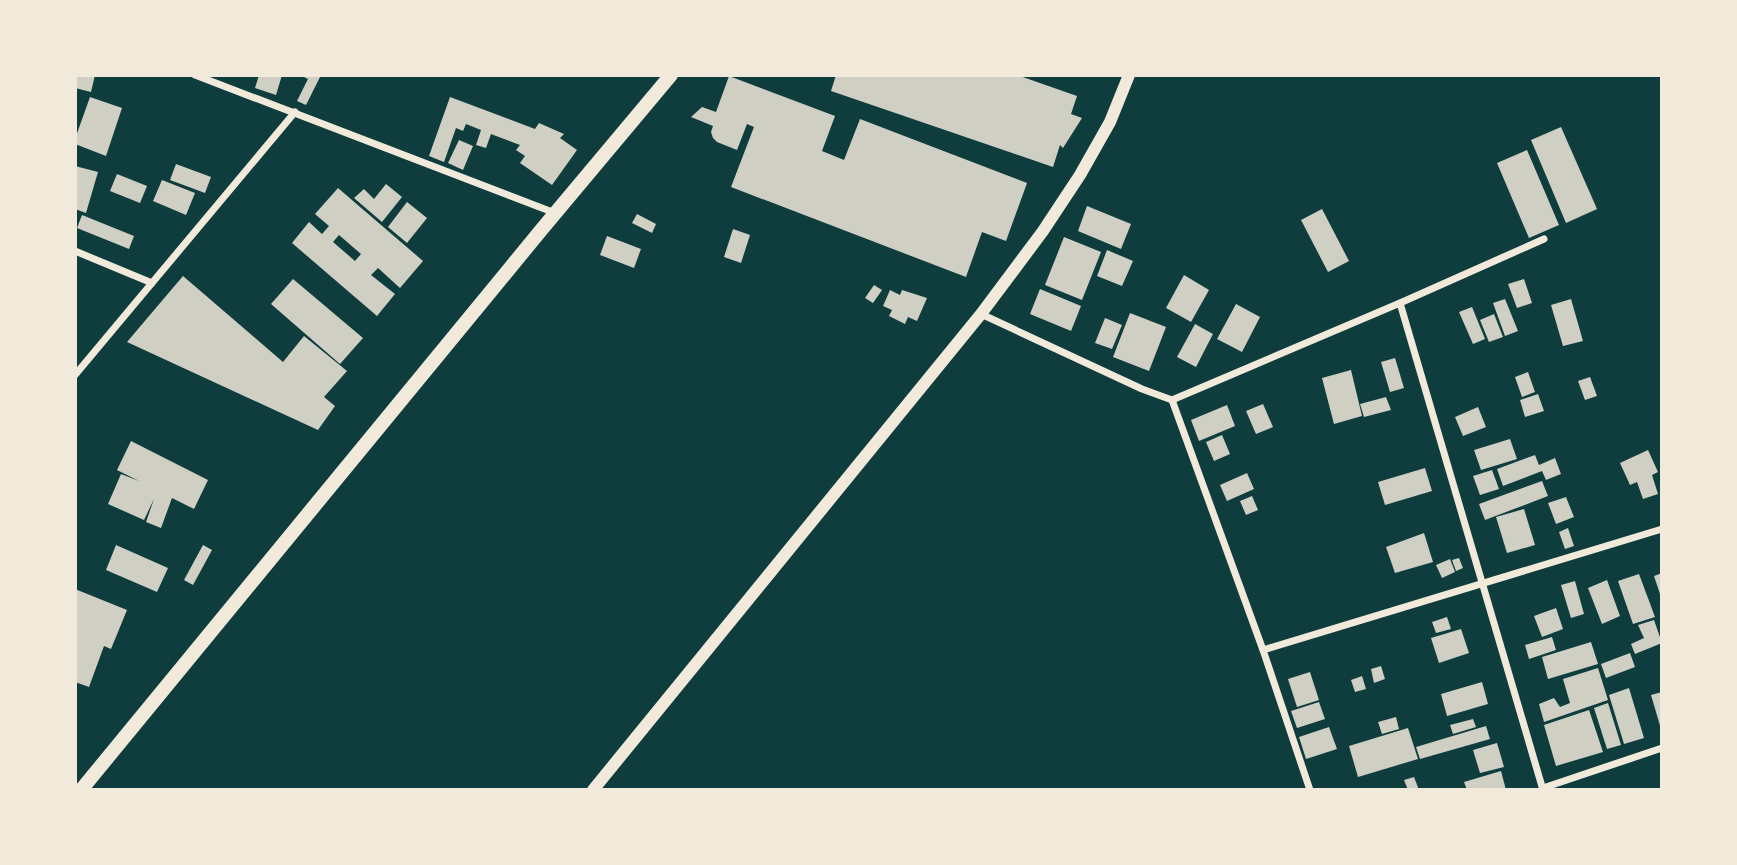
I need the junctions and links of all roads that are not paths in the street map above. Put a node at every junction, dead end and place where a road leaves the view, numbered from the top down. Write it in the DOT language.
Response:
graph roads {
  1 [pos="195,75"];
  2 [pos="671,75"];
  3 [pos="1129,75"];
  4 [pos="295,112"];
  5 [pos="555,213"];
  6 [pos="1544,239"];
  7 [pos="75,251"];
  8 [pos="152,283"];
  9 [pos="1400,303"];
  10 [pos="981,314"];
  11 [pos="75,375"];
  12 [pos="1172,400"];
  13 [pos="1662,529"];
  14 [pos="1483,583"];
  15 [pos="1263,650"];
  16 [pos="1662,748"];
  17 [pos="1543,789"];
  18 [pos="80,790"];
  19 [pos="593,790"];
  20 [pos="1310,790"];
  1 -- 4 [label="street"];
  2 -- 5 [label="main road"];
  3 -- 10 [label="street"];
  4 -- 5 [label="street"];
  4 -- 8 [label="street"];
  5 -- 18 [label="main road"];
  6 -- 9 [label="street"];
  7 -- 8 [label="street"];
  8 -- 11 [label="street"];
  9 -- 12 [label="street"];
  9 -- 14 [label="street"];
  10 -- 12 [label="street"];
  10 -- 19 [label="street"];
  12 -- 15 [label="street"];
  13 -- 14 [label="street"];
  14 -- 15 [label="street"];
  14 -- 17 [label="street"];
  15 -- 20 [label="street"];
  16 -- 17 [label="street"];
}
